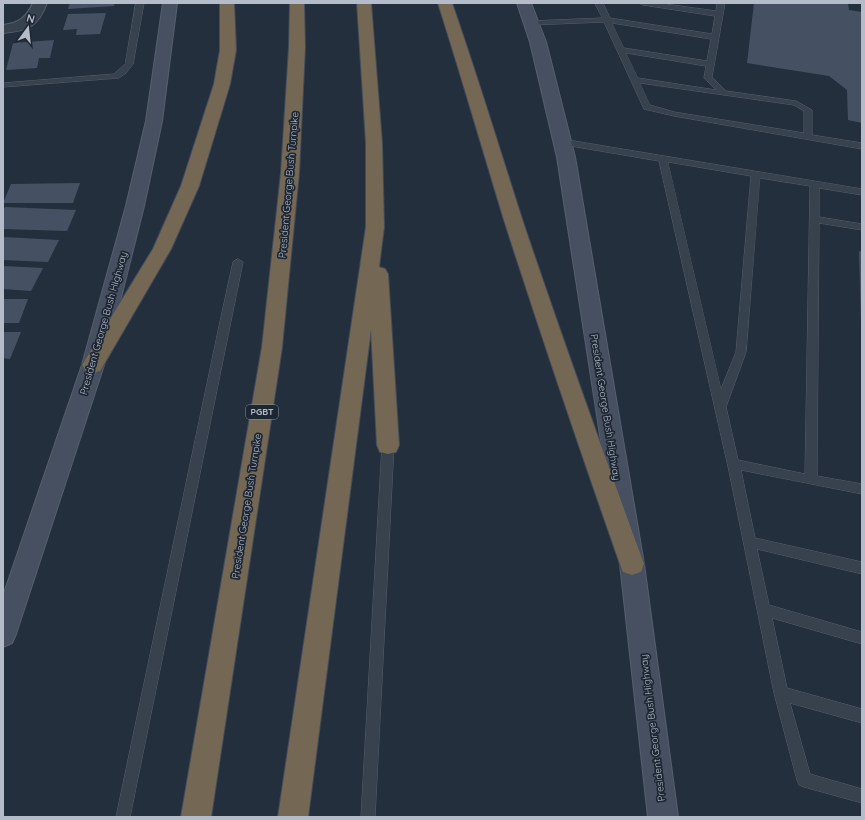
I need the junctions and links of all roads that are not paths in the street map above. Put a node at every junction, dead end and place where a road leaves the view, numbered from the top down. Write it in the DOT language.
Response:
graph roads {
  1 [pos="40,3"];
  2 [pos="140,3"];
  3 [pos="170,3"];
  4 [pos="228,3"];
  5 [pos="297,3"];
  6 [pos="364,3"];
  7 [pos="445,3"];
  8 [pos="524,3"];
  9 [pos="599,3"];
  10 [pos="643,3"];
  11 [pos="721,3"];
  12 [pos="719,14"];
  13 [pos="607,20"];
  14 [pos="531,23"];
  15 [pos="3,29"];
  16 [pos="715,36"];
  17 [pos="621,50"];
  18 [pos="710,64"];
  19 [pos="634,80"];
  20 [pos="3,85"];
  21 [pos="724,93"];
  22 [pos="808,137"];
  23 [pos="562,142"];
  24 [pos="862,146"];
  25 [pos="663,159"];
  26 [pos="756,174"];
  27 [pos="815,184"];
  28 [pos="862,192"];
  29 [pos="814,219"];
  30 [pos="375,227"];
  31 [pos="862,227"];
  32 [pos="238,262"];
  33 [pos="93,365"];
  34 [pos="720,408"];
  35 [pos="388,444"];
  36 [pos="733,464"];
  37 [pos="811,480"];
  38 [pos="862,489"];
  39 [pos="750,542"];
  40 [pos="632,564"];
  41 [pos="862,568"];
  42 [pos="763,609"];
  43 [pos="3,634"];
  44 [pos="862,638"];
  45 [pos="780,693"];
  46 [pos="862,716"];
  47 [pos="862,796"];
  48 [pos="123,817"];
  49 [pos="196,817"];
  50 [pos="293,817"];
  51 [pos="368,817"];
  52 [pos="663,817"];
  1 -- 15 [label="street"];
  2 -- 20 [label="lane"];
  3 -- 33 [label="main road, President George Bush Highway"];
  4 -- 33 [label="highway"];
  5 -- 49 [label="highway, President George Bush Turnpike / PGBT"];
  6 -- 30 [label="highway"];
  7 -- 40 [label="highway"];
  8 -- 14 [label="main road, President George Bush Highway"];
  9 -- 13 [label="lane"];
  10 -- 12 [label="lane"];
  11 -- 12 [label="lane"];
  12 -- 16 [label="lane"];
  13 -- 14 [label="lane"];
  13 -- 16 [label="lane"];
  13 -- 17 [label="lane"];
  14 -- 23 [label="main road, President George Bush Highway"];
  16 -- 18 [label="lane"];
  17 -- 18 [label="lane"];
  17 -- 19 [label="lane"];
  18 -- 21 [label="lane"];
  19 -- 21 [label="lane"];
  19 -- 22 [label="lane"];
  21 -- 22 [label="lane"];
  22 -- 24 [label="lane"];
  23 -- 25 [label="lane"];
  23 -- 40 [label="main road, President George Bush Highway"];
  25 -- 26 [label="lane"];
  25 -- 34 [label="lane"];
  26 -- 27 [label="lane"];
  26 -- 34 [label="lane"];
  27 -- 28 [label="lane"];
  27 -- 29 [label="lane"];
  29 -- 31 [label="lane"];
  29 -- 37 [label="lane"];
  30 -- 35 [label="highway"];
  30 -- 50 [label="highway"];
  32 -- 48 [label="lane"];
  33 -- 43 [label="main road, President George Bush Highway"];
  34 -- 36 [label="lane"];
  35 -- 51 [label="lane"];
  36 -- 37 [label="lane"];
  36 -- 39 [label="lane"];
  37 -- 38 [label="lane"];
  39 -- 41 [label="lane"];
  39 -- 42 [label="lane"];
  40 -- 52 [label="main road, President George Bush Highway"];
  42 -- 44 [label="lane"];
  42 -- 45 [label="lane"];
  45 -- 46 [label="lane"];
  45 -- 47 [label="lane"];
}
